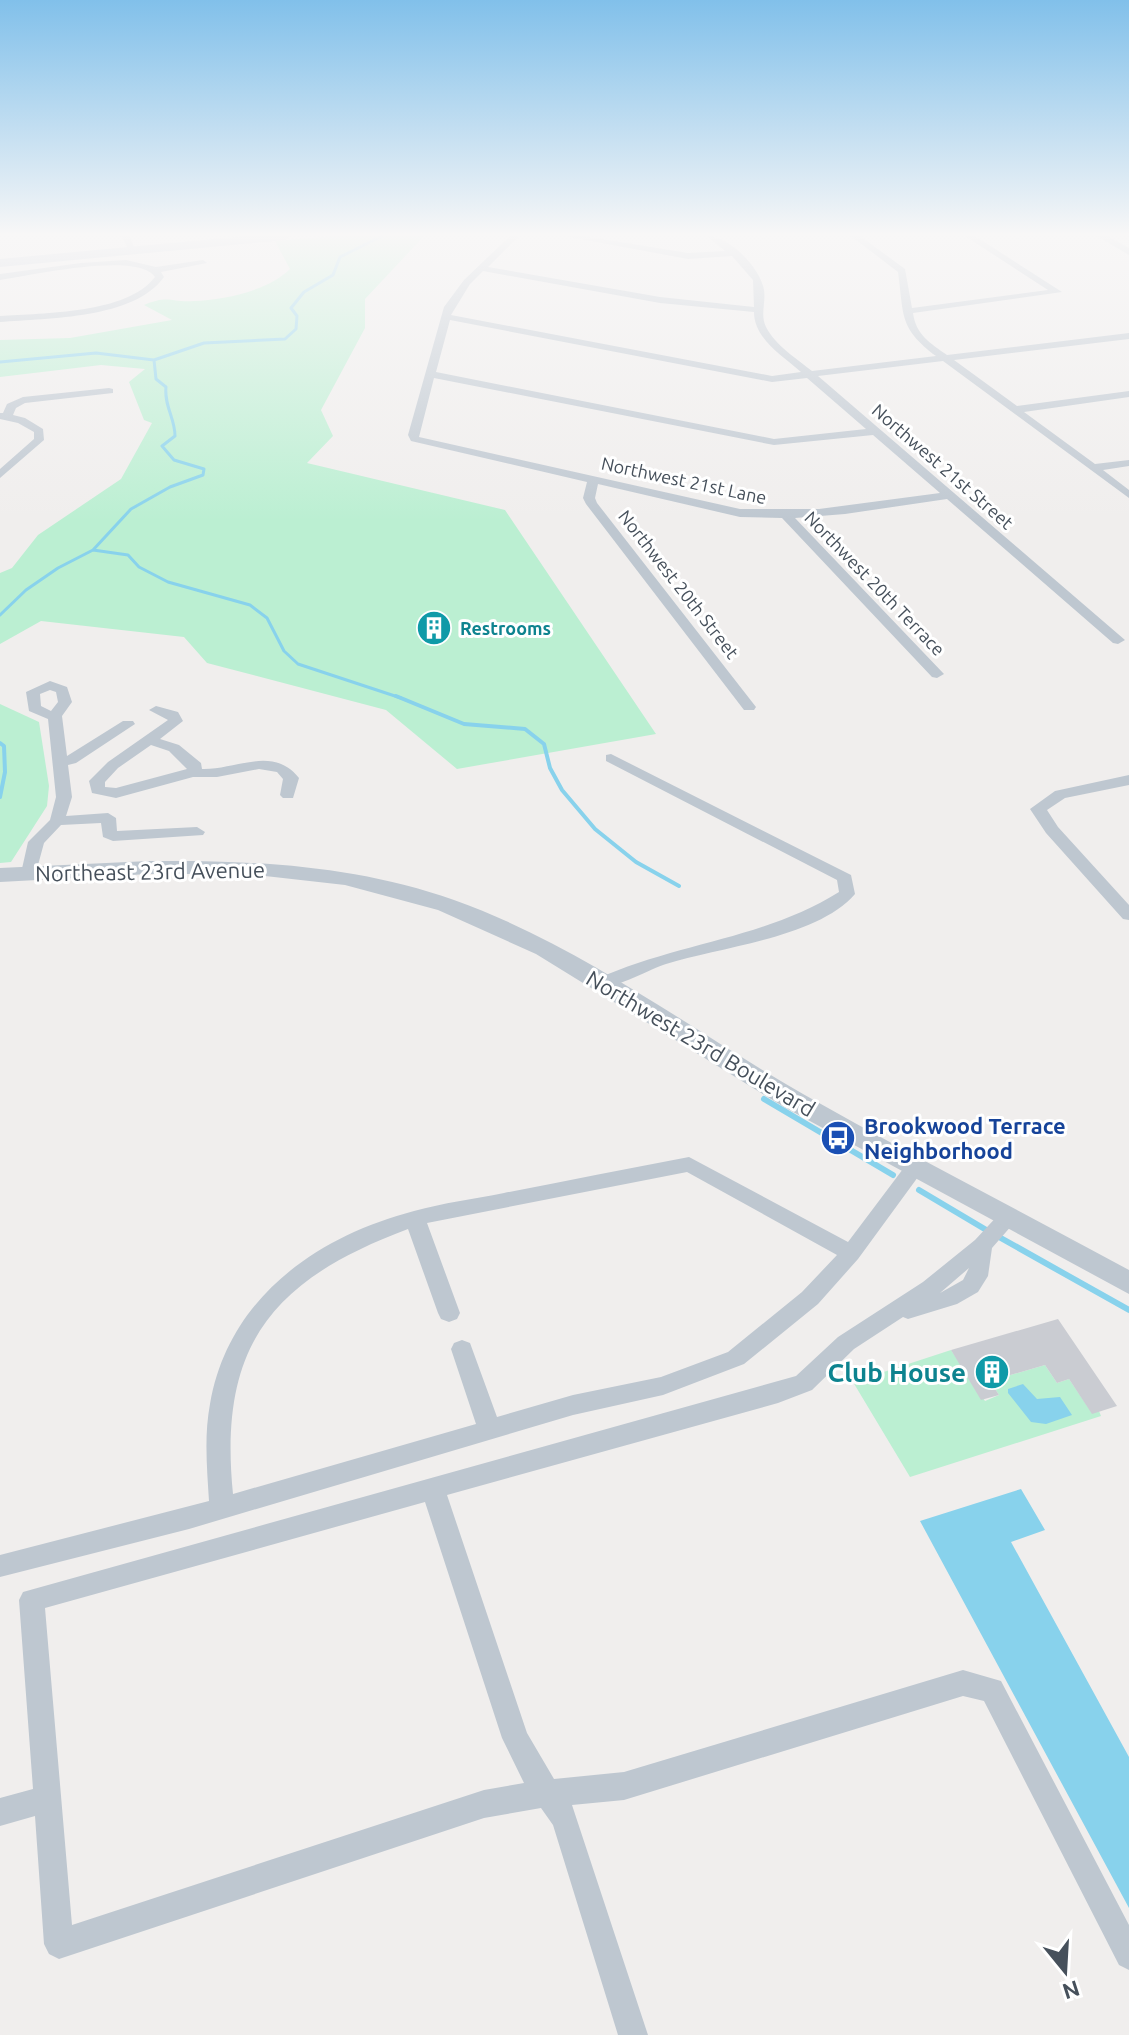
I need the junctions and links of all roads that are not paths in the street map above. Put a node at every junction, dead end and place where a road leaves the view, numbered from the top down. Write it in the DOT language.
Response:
graph roads {
  1 [pos="444,331"];
  2 [pos="521,331"];
  3 [pos="761,331"];
  4 [pos="913,331"];
  5 [pos="1129,336"];
  6 [pos="944,359"];
  7 [pos="431,374"];
  8 [pos="811,375"];
  9 [pos="109,391"];
  10 [pos="1129,394"];
  11 [pos="1014,410"];
  12 [pos="3,416"];
  13 [pos="876,431"];
  14 [pos="1129,463"];
  15 [pos="6,464"];
  16 [pos="1093,468"];
  17 [pos="0,475"];
  18 [pos="593,480"];
  19 [pos="949,495"];
  20 [pos="1129,495"];
  21 [pos="787,517"];
  22 [pos="1118,640"];
  23 [pos="937,674"];
  24 [pos="749,707"];
  25 [pos="156,710"];
  26 [pos="55,716"];
  27 [pos="128,724"];
  28 [pos="149,740"];
  29 [pos="611,758"];
  30 [pos="60,761"];
  31 [pos="193,772"];
  32 [pos="1129,780"];
  33 [pos="97,781"];
  34 [pos="65,783"];
  35 [pos="116,793"];
  36 [pos="288,795"];
  37 [pos="108,818"];
  38 [pos="57,821"];
  39 [pos="197,832"];
  40 [pos="29,873"];
  41 [pos="0,875"];
  42 [pos="393,889"];
  43 [pos="1129,915"];
  44 [pos="603,983"];
  45 [pos="916,1166"];
  46 [pos="1009,1217"];
  47 [pos="415,1218"];
  48 [pos="851,1253"];
  49 [pos="1129,1283"];
  50 [pos="449,1313"];
  51 [pos="462,1349"];
  52 [pos="490,1430"];
  53 [pos="432,1487"];
  54 [pos="222,1508"];
  55 [pos="0,1566"];
  56 [pos="548,1793"];
  57 [pos="48,1798"];
  58 [pos="0,1812"];
  59 [pos="1129,1955"];
  60 [pos="633,2035"];
  1 -- 7 [label="street"];
  2 -- 8 [label="street"];
  3 -- 8 [label="street, Northwest 21st Street"];
  4 -- 6 [label="street"];
  5 -- 6 [label="street"];
  6 -- 8 [label="street"];
  6 -- 11 [label="street"];
  7 -- 13 [label="street"];
  7 -- 18 [label="street, Northwest 21st Lane"];
  8 -- 13 [label="street, Northwest 21st Street"];
  9 -- 12 [label="street"];
  10 -- 11 [label="street"];
  11 -- 16 [label="street"];
  12 -- 15 [label="street"];
  13 -- 19 [label="street, Northwest 21st Street"];
  14 -- 16 [label="street"];
  15 -- 17 [label="street"];
  16 -- 20 [label="street"];
  18 -- 21 [label="street, Northwest 21st Lane"];
  18 -- 24 [label="street, Northwest 20th Street"];
  19 -- 21 [label="street, Northwest 21st Lane"];
  19 -- 22 [label="street, Northwest 21st Street"];
  21 -- 23 [label="street, Northwest 20th Terrace"];
  25 -- 28 [label="street"];
  26 -- 30 [label="street"];
  27 -- 30 [label="street"];
  28 -- 31 [label="street"];
  28 -- 33 [label="street"];
  29 -- 44 [label="street"];
  30 -- 34 [label="street"];
  31 -- 35 [label="street"];
  31 -- 36 [label="street"];
  32 -- 43 [label="street"];
  33 -- 34 [label="street"];
  33 -- 35 [label="street"];
  34 -- 38 [label="street"];
  35 -- 37 [label="street"];
  37 -- 38 [label="street"];
  37 -- 39 [label="street"];
  38 -- 40 [label="street"];
  40 -- 41 [label="street, Northeast 23rd Avenue"];
  40 -- 42 [label="street, Northeast 23rd Avenue"];
  42 -- 44 [label="street, Northwest 23rd Boulevard"];
  44 -- 45 [label="street, Northwest 23rd Boulevard"];
  45 -- 46 [label="street, Northwest 23rd Boulevard"];
  45 -- 48 [label="street"];
  46 -- 49 [label="street, Northwest 23rd Boulevard"];
  46 -- 53 [label="street"];
  47 -- 48 [label="street"];
  47 -- 50 [label="street"];
  47 -- 54 [label="street"];
  48 -- 52 [label="street"];
  51 -- 52 [label="street"];
  52 -- 54 [label="street"];
  53 -- 56 [label="street"];
  53 -- 57 [label="street"];
  54 -- 55 [label="street"];
  56 -- 57 [label="street"];
  56 -- 59 [label="street"];
  56 -- 60 [label="street"];
  57 -- 58 [label="street"];
}
